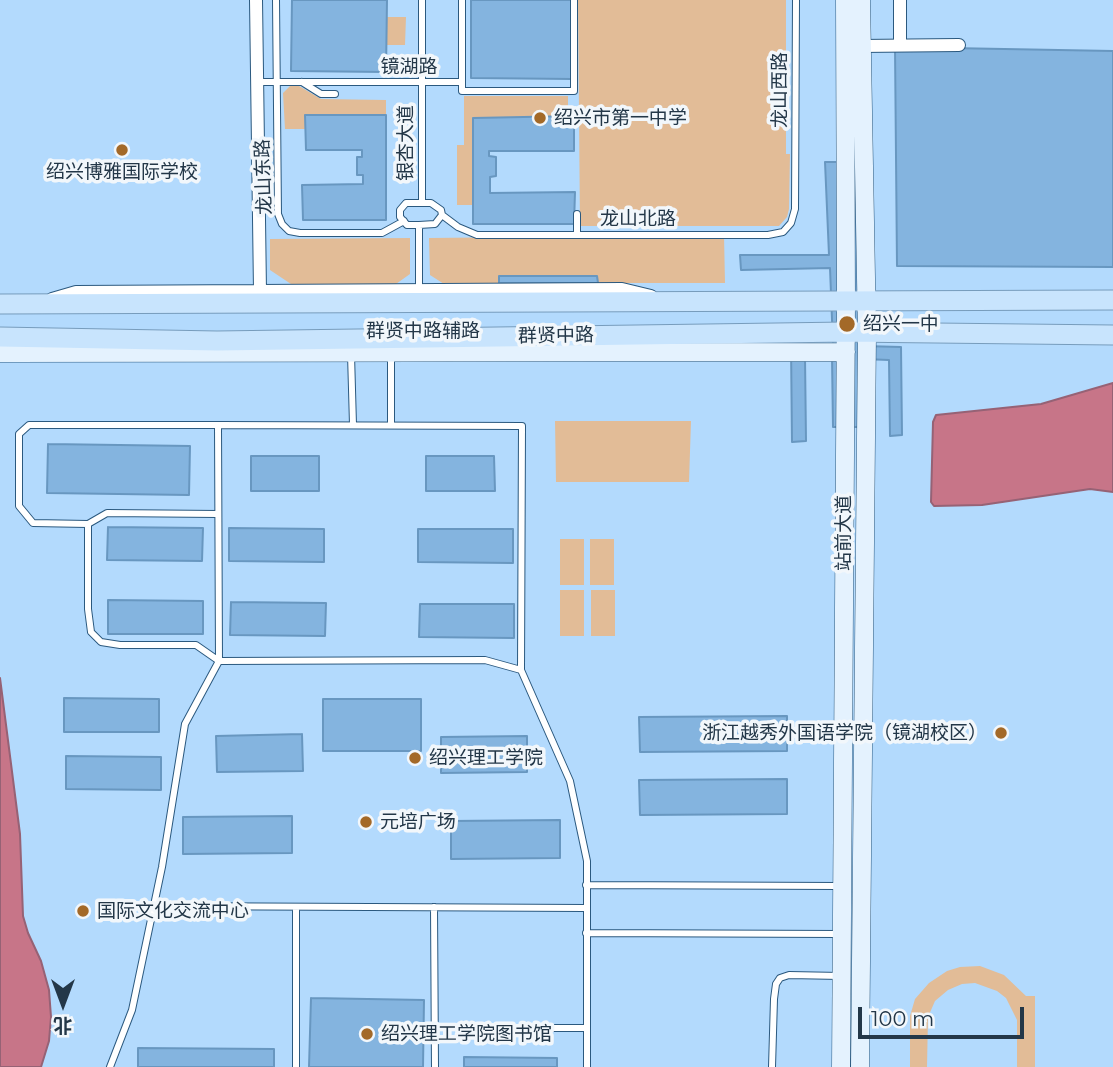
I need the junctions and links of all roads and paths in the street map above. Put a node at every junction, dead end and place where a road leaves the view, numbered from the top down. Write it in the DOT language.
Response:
graph roads {
  1 [pos="256,0"];
  2 [pos="276,0"];
  3 [pos="422,0"];
  4 [pos="462,0"];
  5 [pos="573,0"];
  6 [pos="796,0"];
  7 [pos="845,0"];
  8 [pos="860,0"];
  9 [pos="900,0"];
  10 [pos="900,45"];
  11 [pos="959,45"];
  12 [pos="860,46"];
  13 [pos="257,82"];
  14 [pos="277,82"];
  15 [pos="301,82"];
  16 [pos="422,82"];
  17 [pos="462,82"];
  18 [pos="335,94"];
  19 [pos="795,180"];
  20 [pos="422,203"];
  21 [pos="577,214"];
  22 [pos="442,215"];
  23 [pos="404,221"];
  24 [pos="419,225"];
  25 [pos="577,235"];
  26 [pos="419,290"];
  27 [pos="260,291"];
  28 [pos="1113,300"];
  29 [pos="856,301"];
  30 [pos="671,302"];
  31 [pos="0,304"];
  32 [pos="33,305"];
  33 [pos="846,332"];
  34 [pos="867,332"];
  35 [pos="1113,335"];
  36 [pos="0,337"];
  37 [pos="351,352"];
  38 [pos="391,352"];
  39 [pos="846,352"];
  40 [pos="0,353"];
  41 [pos="218,425"];
  42 [pos="353,425"];
  43 [pos="391,425"];
  44 [pos="218,514"];
  45 [pos="88,524"];
  46 [pos="219,661"];
  47 [pos="521,670"];
  48 [pos="586,885"];
  49 [pos="842,886"];
  50 [pos="154,906"];
  51 [pos="296,906"];
  52 [pos="434,907"];
  53 [pos="586,908"];
  54 [pos="586,933"];
  55 [pos="842,934"];
  56 [pos="841,976"];
  57 [pos="507,1028"];
  58 [pos="587,1028"];
  59 [pos="110,1067"];
  60 [pos="296,1067"];
  61 [pos="435,1067"];
  62 [pos="587,1067"];
  63 [pos="772,1067"];
  64 [pos="841,1067"];
  65 [pos="860,1067"];
  1 -- 13 [label="street"];
  2 -- 14 [label="lane, 龙山东路"];
  3 -- 16 [label="lane, 银杏大道"];
  4 -- 17 [label="lane"];
  5 -- 17 [label="lane, 镜湖路"];
  6 -- 19 [label="lane, 龙山西路"];
  7 -- 29 [label="main road, 站前大道"];
  8 -- 12 [label="main road, 站前大道"];
  9 -- 10 [label="street"];
  10 -- 11 [label="street"];
  10 -- 12 [label="street"];
  12 -- 29 [label="main road, 站前大道"];
  13 -- 14 [label="lane, 镜湖路"];
  13 -- 27 [label="street"];
  14 -- 15 [label="lane, 镜湖路"];
  14 -- 23 [label="lane, 龙山东路"];
  15 -- 16 [label="lane, 镜湖路"];
  15 -- 18 [label="lane"];
  16 -- 17 [label="lane, 镜湖路"];
  16 -- 20 [label="lane, 银杏大道"];
  19 -- 25 [label="lane, 龙山北路"];
  20 -- 22 [label="lane, 龙山北路"];
  20 -- 23 [label="lane"];
  21 -- 25 [label="lane"];
  22 -- 24 [label="lane"];
  22 -- 25 [label="lane, 龙山北路"];
  23 -- 24 [label="lane"];
  24 -- 26 [label="lane"];
  26 -- 27 [label="street"];
  26 -- 30 [label="street"];
  27 -- 32 [label="street"];
  28 -- 29 [label="main road, 群贤中路"];
  29 -- 30 [label="main road, 群贤中路"];
  29 -- 33 [label="main road, 站前大道"];
  29 -- 34 [label="main road, 站前大道"];
  30 -- 32 [label="main road, 群贤中路"];
  31 -- 32 [label="main road, 群贤中路"];
  33 -- 34 [label="main road, 群贤中路"];
  33 -- 36 [label="main road, 群贤中路"];
  33 -- 39 [label="main road, 站前大道"];
  34 -- 35 [label="main road, 群贤中路"];
  34 -- 65 [label="main road, 站前大道"];
  37 -- 38 [label="main road, 群贤中路辅路"];
  37 -- 40 [label="main road, 群贤中路辅路"];
  37 -- 42 [label="lane"];
  38 -- 39 [label="main road, 群贤中路辅路"];
  38 -- 43 [label="lane"];
  39 -- 49 [label="main road, 站前大道"];
  41 -- 42 [label="lane"];
  41 -- 44 [label="lane"];
  41 -- 45 [label="lane"];
  42 -- 43 [label="lane"];
  43 -- 47 [label="lane"];
  44 -- 45 [label="lane"];
  44 -- 46 [label="lane"];
  45 -- 46 [label="lane"];
  46 -- 47 [label="lane"];
  46 -- 50 [label="lane"];
  47 -- 48 [label="lane"];
  48 -- 49 [label="lane"];
  48 -- 53 [label="lane"];
  49 -- 55 [label="main road, 站前大道"];
  50 -- 51 [label="lane"];
  50 -- 59 [label="lane"];
  51 -- 52 [label="lane"];
  51 -- 60 [label="lane"];
  52 -- 53 [label="lane"];
  52 -- 61 [label="lane"];
  53 -- 54 [label="lane"];
  54 -- 55 [label="lane"];
  54 -- 58 [label="lane"];
  55 -- 56 [label="main road, 站前大道"];
  56 -- 63 [label="lane"];
  56 -- 64 [label="main road, 站前大道"];
  57 -- 58 [label="lane"];
  58 -- 62 [label="lane"];
}
